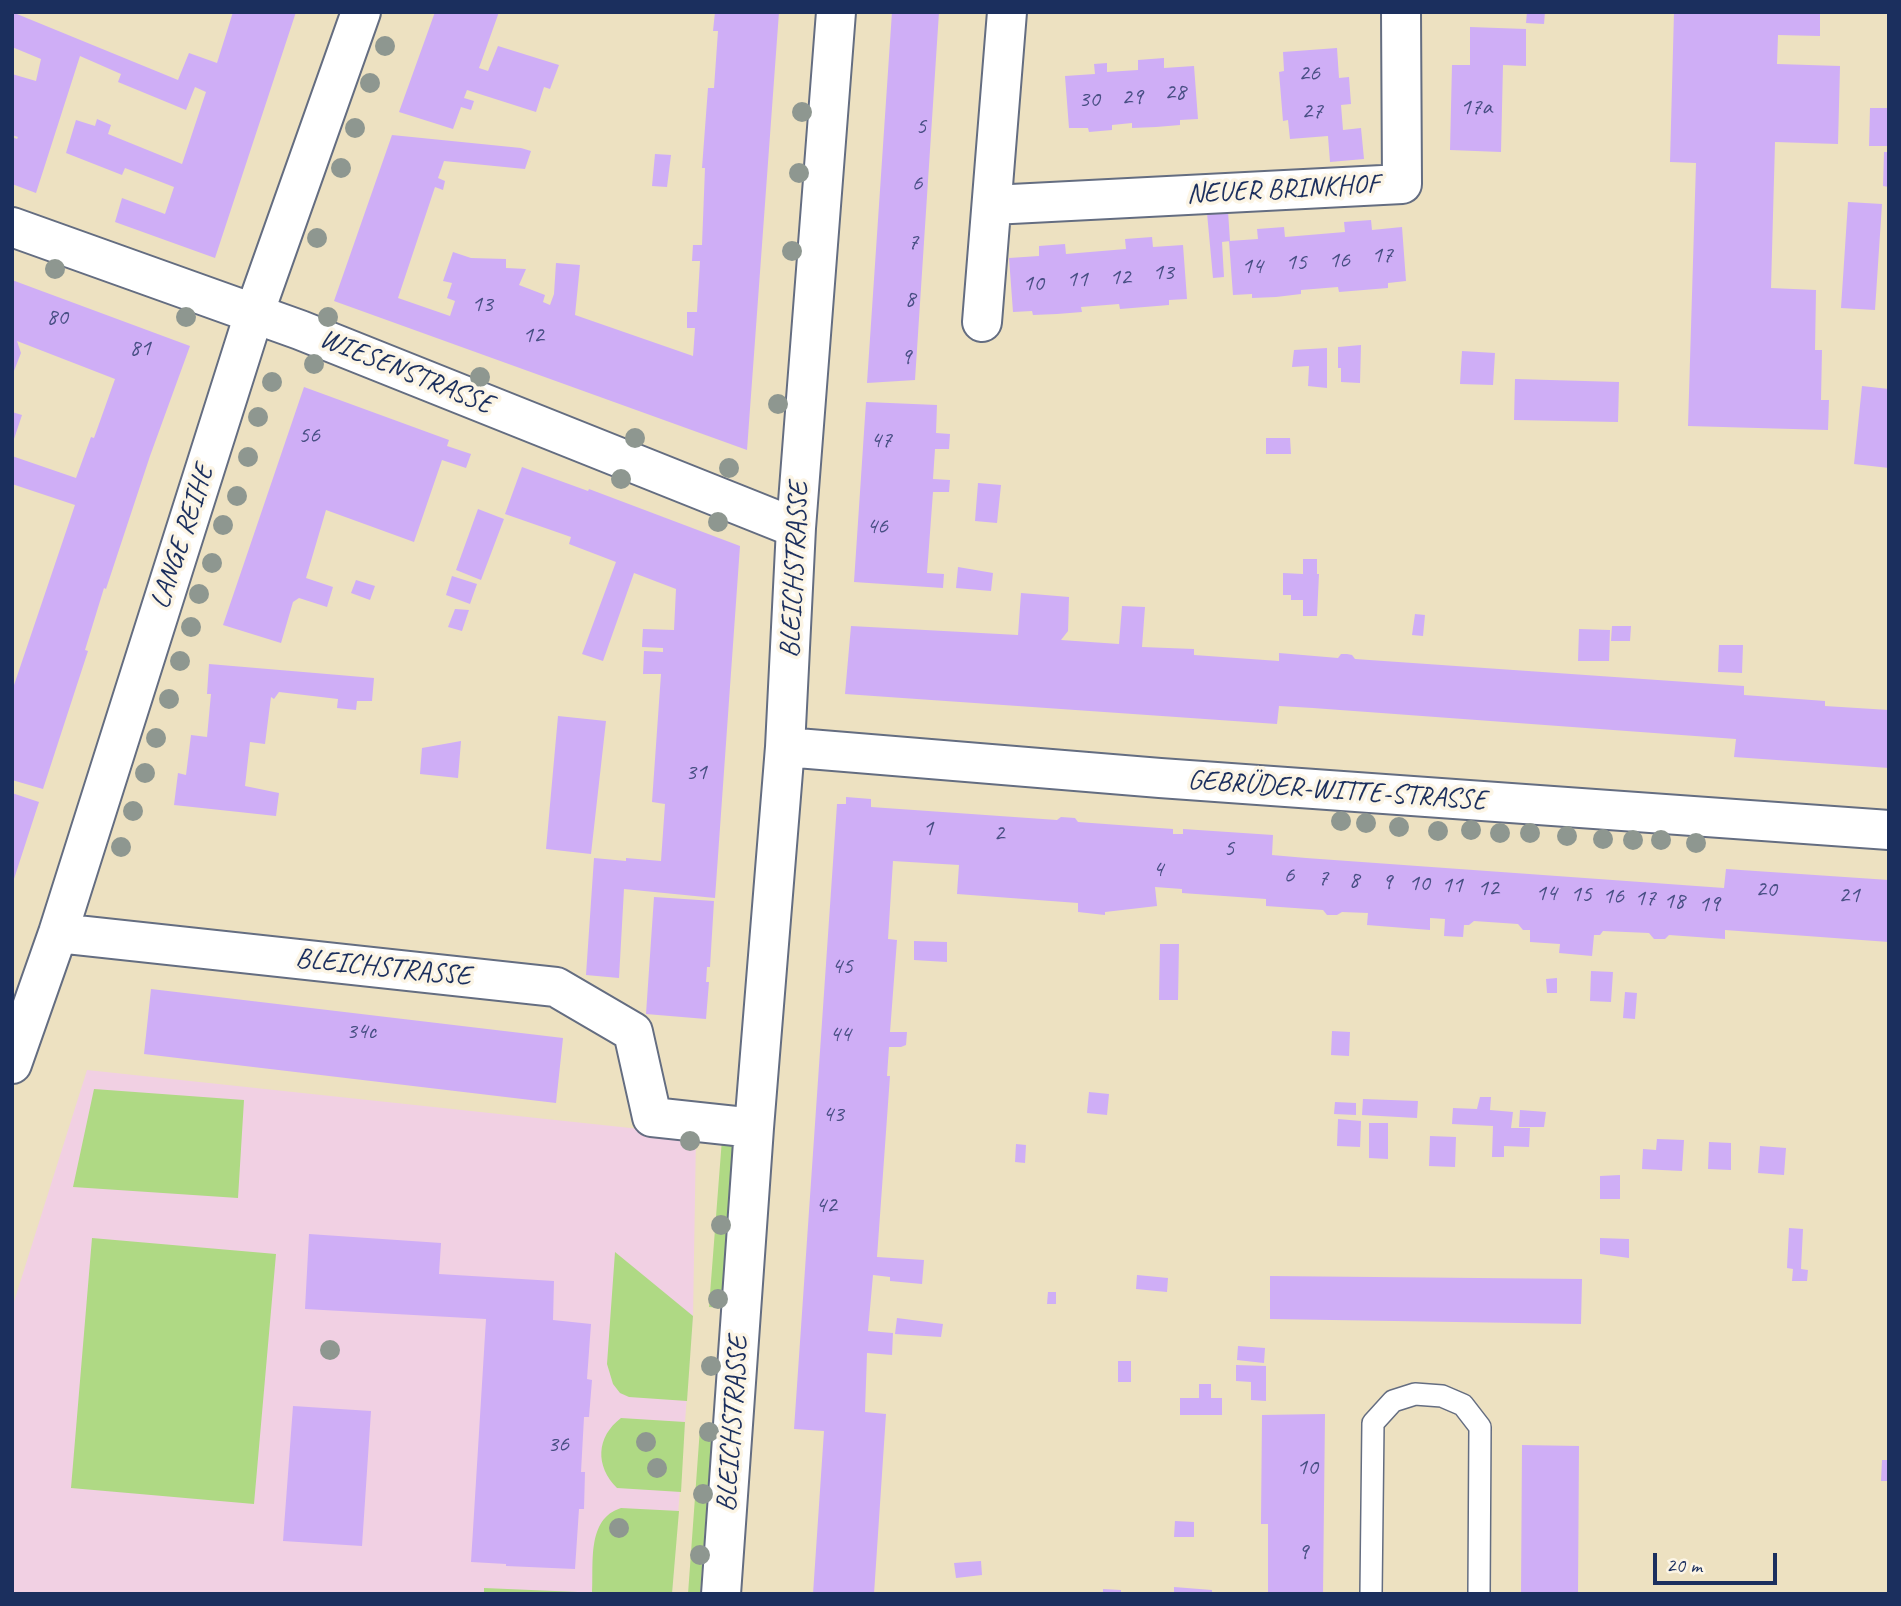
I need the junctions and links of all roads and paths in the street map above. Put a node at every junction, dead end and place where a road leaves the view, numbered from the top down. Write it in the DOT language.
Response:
graph roads {
  1 [pos="361,12"];
  2 [pos="836,12"];
  3 [pos="1007,12"];
  4 [pos="1401,12"];
  5 [pos="992,205"];
  6 [pos="12,227"];
  7 [pos="254,314"];
  8 [pos="982,322"];
  9 [pos="796,528"];
  10 [pos="785,747"];
  11 [pos="1889,830"];
  12 [pos="58,933"];
  13 [pos="23,997"];
  14 [pos="12,1064"];
  15 [pos="754,1128"];
  16 [pos="721,1594"];
  17 [pos="1371,1594"];
  18 [pos="1479,1594"];
  1 -- 7 [label="street, LANGE REIHE"];
  2 -- 9 [label="street, BLEICHSTRASSE"];
  3 -- 5 [label="street"];
  4 -- 5 [label="street, NEUER BRINKHOF"];
  5 -- 8 [label="street"];
  6 -- 7 [label="street, WIESENSTRASSE"];
  7 -- 9 [label="street, WIESENSTRASSE"];
  7 -- 12 [label="street, LANGE REIHE"];
  9 -- 10 [label="street, BLEICHSTRASSE"];
  10 -- 11 [label="street, GEBRÜDER-WITTE-STRASSE"];
  10 -- 15 [label="street, BLEICHSTRASSE"];
  12 -- 13 [label="street, LANGE REIHE"];
  12 -- 15 [label="street, BLEICHSTRASSE"];
  13 -- 14 [label="street, LANGE REIHE"];
  15 -- 16 [label="street, BLEICHSTRASSE"];
  17 -- 18 [label="lane"];
}
